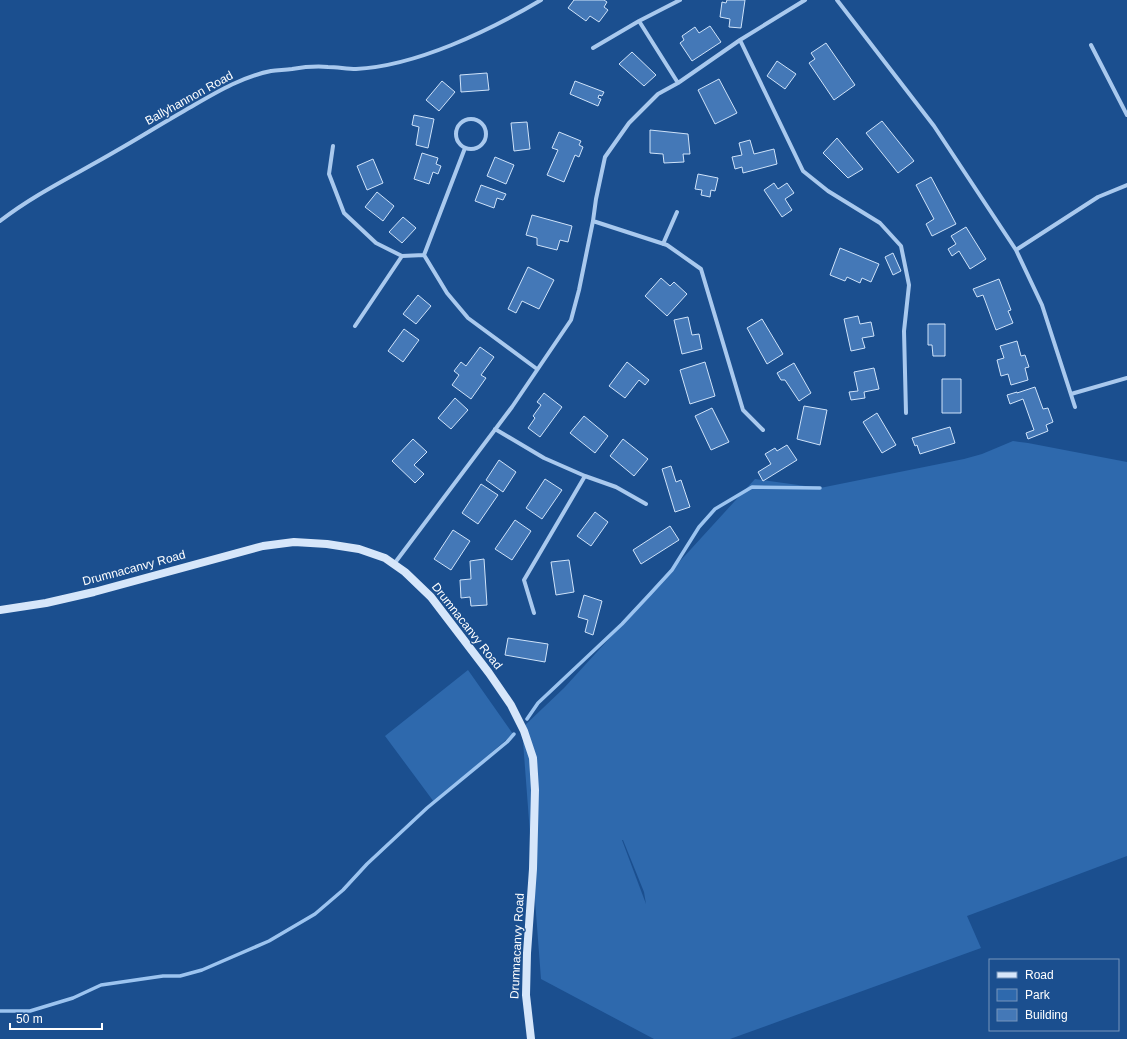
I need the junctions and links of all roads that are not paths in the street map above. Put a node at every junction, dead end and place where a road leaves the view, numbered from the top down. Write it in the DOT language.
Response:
graph roads {
  1 [pos="541,0"];
  2 [pos="680,0"];
  3 [pos="805,0"];
  4 [pos="837,0"];
  5 [pos="639,21"];
  6 [pos="740,40"];
  7 [pos="1091,45"];
  8 [pos="593,48"];
  9 [pos="678,83"];
  10 [pos="1127,115"];
  11 [pos="333,146"];
  12 [pos="465,148"];
  13 [pos="1127,185"];
  14 [pos="677,212"];
  15 [pos="0,221"];
  16 [pos="593,221"];
  17 [pos="663,244"];
  18 [pos="1016,250"];
  19 [pos="424,255"];
  20 [pos="402,256"];
  21 [pos="355,326"];
  22 [pos="537,369"];
  23 [pos="1127,378"];
  24 [pos="1071,394"];
  25 [pos="1075,407"];
  26 [pos="906,413"];
  27 [pos="495,429"];
  28 [pos="762,430"];
  29 [pos="585,476"];
  30 [pos="646,504"];
  31 [pos="394,564"];
  32 [pos="0,610"];
  33 [pos="534,613"];
  34 [pos="531,1039"];
  1 -- 15 [label="street, Ballyhannon Road"];
  2 -- 5 [label="street"];
  3 -- 6 [label="street"];
  4 -- 18 [label="street"];
  5 -- 8 [label="street"];
  5 -- 9 [label="street"];
  6 -- 9 [label="street"];
  6 -- 26 [label="street"];
  7 -- 10 [label="street"];
  9 -- 16 [label="street"];
  11 -- 20 [label="street"];
  12 -- 12 [label="street"];
  12 -- 19 [label="street"];
  13 -- 18 [label="street"];
  14 -- 17 [label="street"];
  16 -- 17 [label="street"];
  16 -- 22 [label="street"];
  17 -- 28 [label="street"];
  18 -- 24 [label="street"];
  19 -- 20 [label="street"];
  19 -- 22 [label="street"];
  20 -- 21 [label="street"];
  22 -- 27 [label="street"];
  23 -- 24 [label="street"];
  24 -- 25 [label="street"];
  27 -- 29 [label="street"];
  27 -- 31 [label="street"];
  29 -- 30 [label="street"];
  29 -- 33 [label="street"];
  31 -- 32 [label="main road, Drumnacanvy Road"];
  31 -- 34 [label="main road, Drumnacanvy Road"];
}
